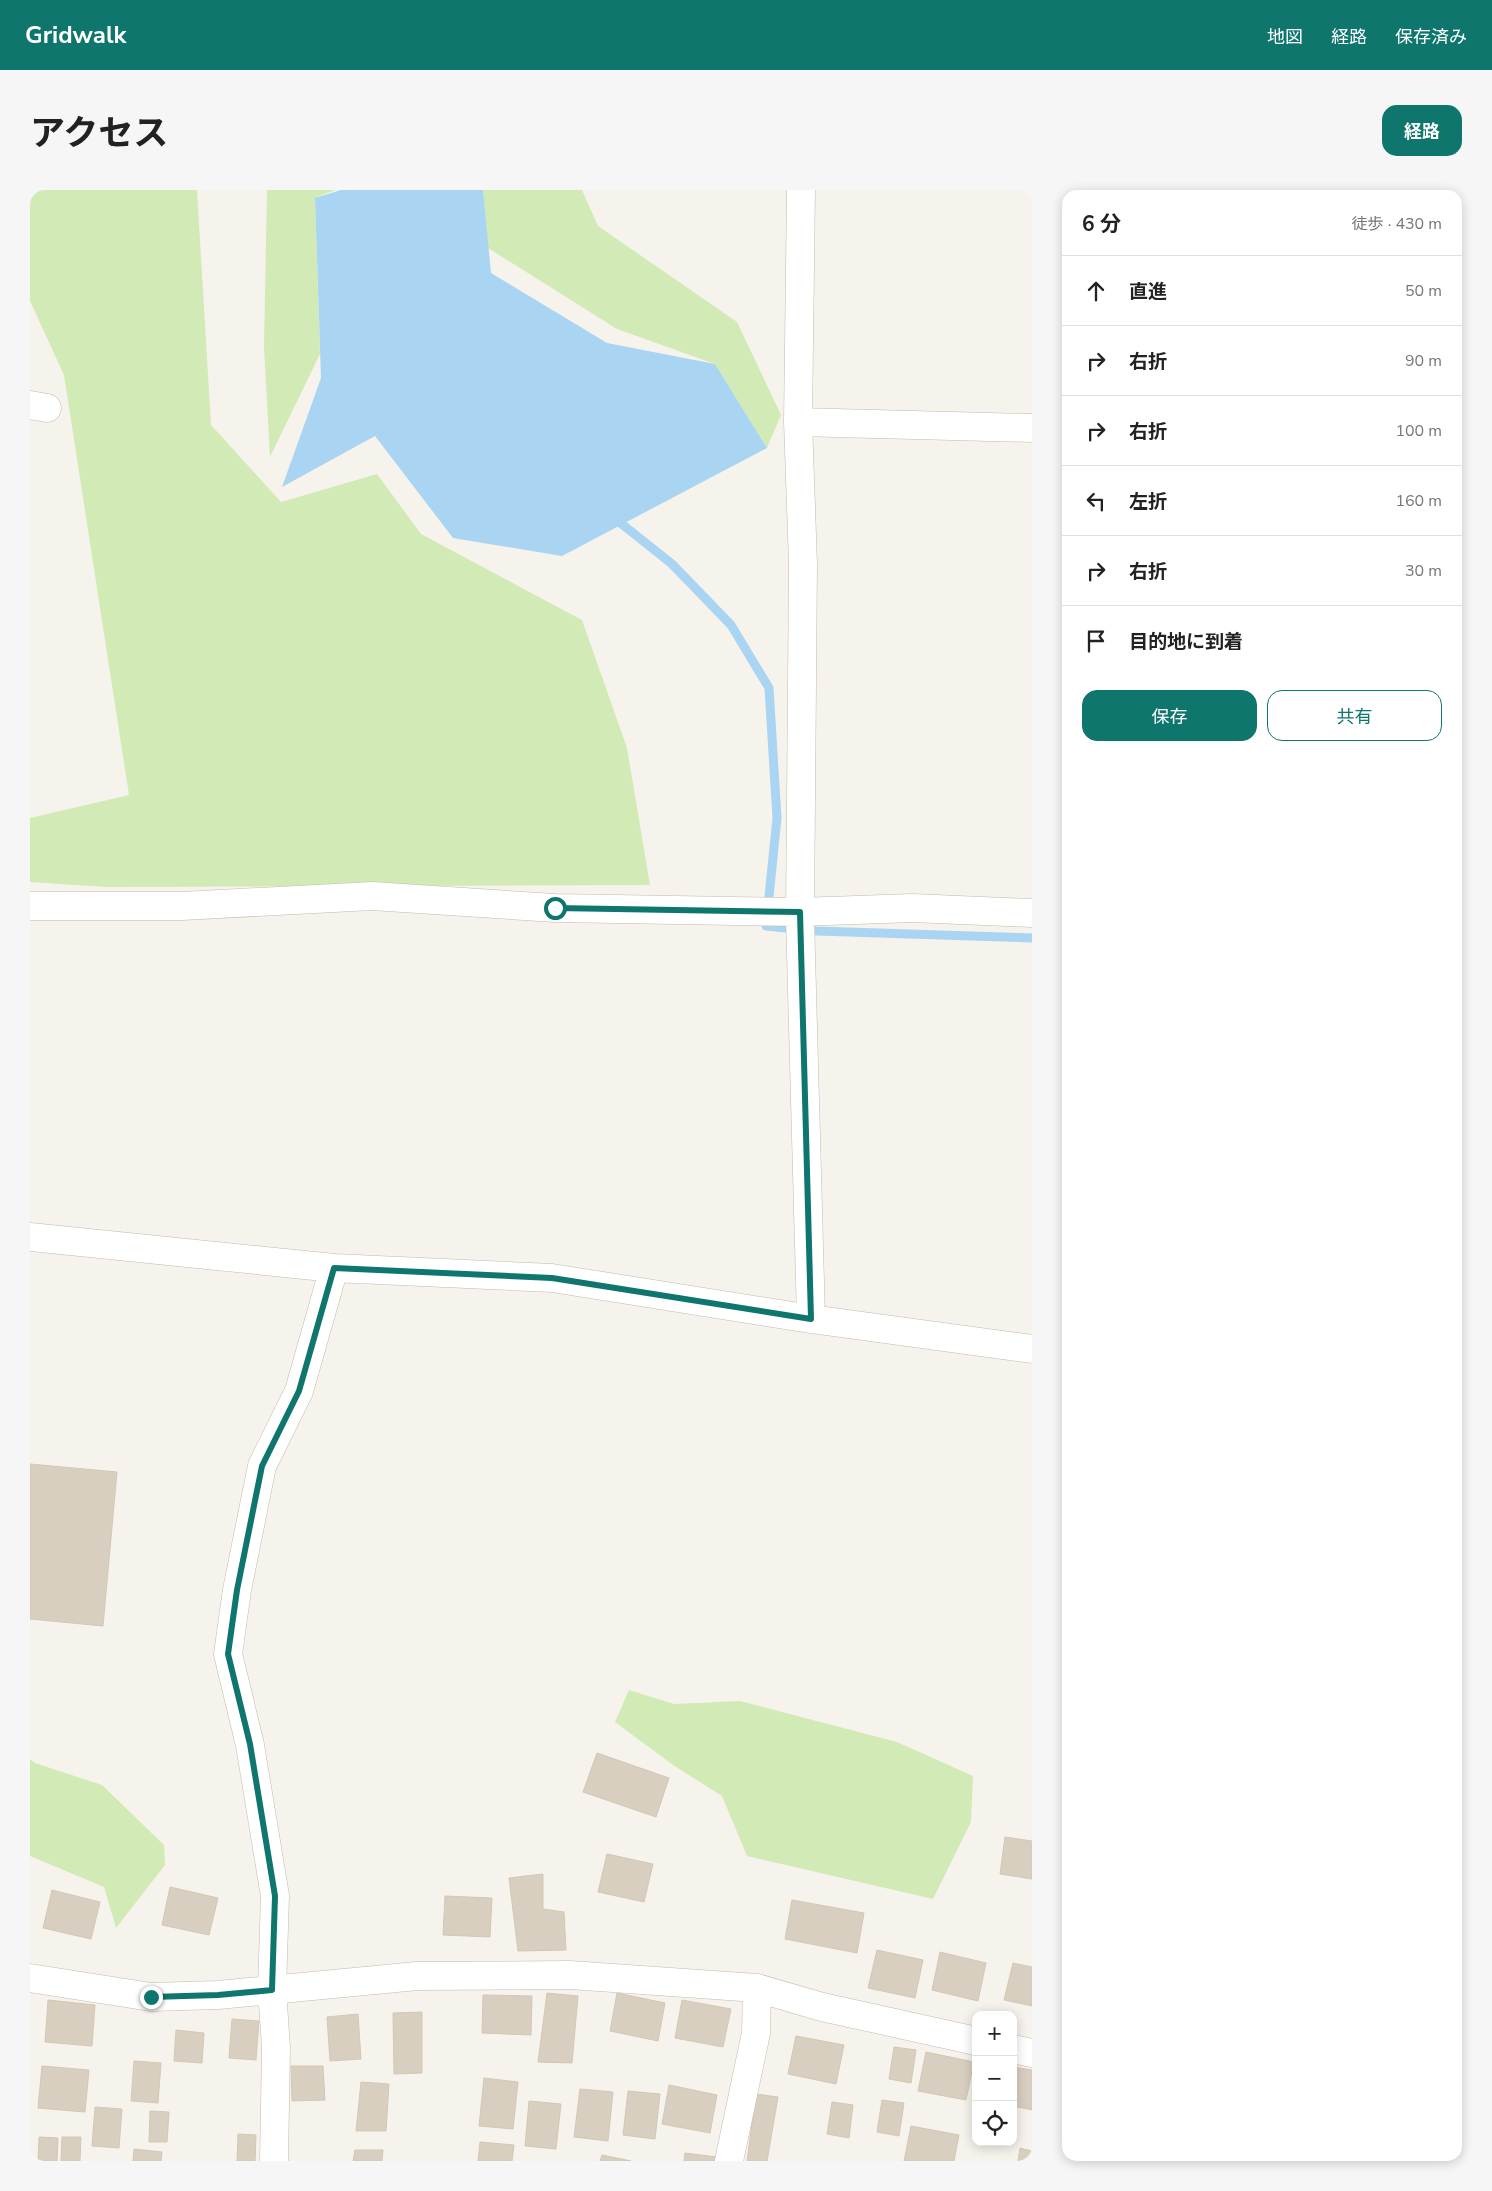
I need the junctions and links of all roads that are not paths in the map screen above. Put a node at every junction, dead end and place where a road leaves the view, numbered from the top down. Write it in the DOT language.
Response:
graph roads {
  1 [pos="800,190"];
  2 [pos="798,422"];
  3 [pos="1032,428"];
  4 [pos="30,906"];
  5 [pos="1032,913"];
  6 [pos="795,920"];
  7 [pos="30,1237"];
  8 [pos="334,1268"];
  9 [pos="811,1319"];
  10 [pos="1032,1349"];
  11 [pos="30,1978"];
  12 [pos="757,1988"];
  13 [pos="272,1990"];
  14 [pos="972,2039"];
  15 [pos="1017,2050"];
  16 [pos="1032,2053"];
  17 [pos="274,2161"];
  18 [pos="729,2161"];
  1 -- 2 [label="street"];
  2 -- 3 [label="street"];
  2 -- 6 [label="street"];
  4 -- 6 [label="street"];
  5 -- 6 [label="street"];
  6 -- 9 [label="street"];
  7 -- 8 [label="street"];
  8 -- 9 [label="street"];
  8 -- 13 [label="street"];
  9 -- 10 [label="street"];
  11 -- 13 [label="street"];
  12 -- 13 [label="street"];
  12 -- 14 [label="street"];
  12 -- 18 [label="street"];
  13 -- 17 [label="street"];
  15 -- 16 [label="street"];
}
